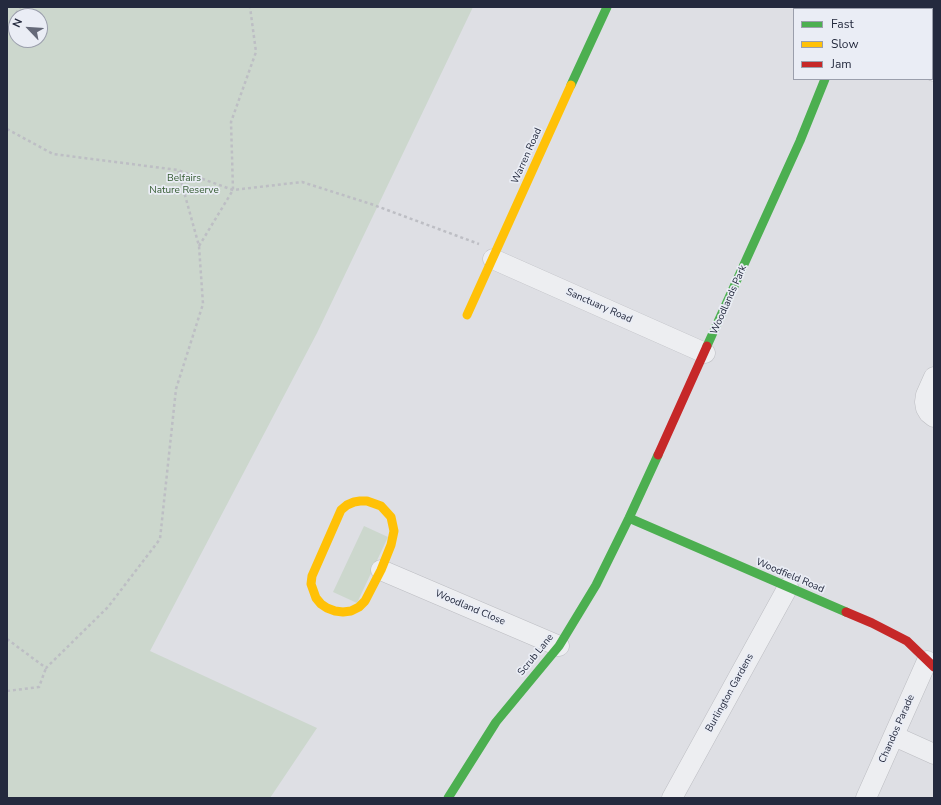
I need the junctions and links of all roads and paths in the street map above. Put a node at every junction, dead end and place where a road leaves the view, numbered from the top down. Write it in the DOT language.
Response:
graph roads {
  1 [pos="20,7"];
  2 [pos="250,7"];
  3 [pos="606,7"];
  4 [pos="7,29"];
  5 [pos="825,80"];
  6 [pos="7,129"];
  7 [pos="178,170"];
  8 [pos="232,190"];
  9 [pos="199,246"];
  10 [pos="495,254"];
  11 [pos="467,315"];
  12 [pos="705,353"];
  13 [pos="934,377"];
  14 [pos="934,417"];
  15 [pos="629,518"];
  16 [pos="381,570"];
  17 [pos="788,587"];
  18 [pos="7,638"];
  19 [pos="559,646"];
  20 [pos="931,664"];
  21 [pos="46,668"];
  22 [pos="7,691"];
  23 [pos="894,736"];
  24 [pos="934,754"];
  25 [pos="448,798"];
  26 [pos="672,798"];
  27 [pos="866,798"];
  1 -- 4 [label="path"];
  2 -- 8 [label="path"];
  3 -- 10 [label="street, Warren Road"];
  5 -- 12 [label="street, Woodlands Park"];
  6 -- 7 [label="path"];
  7 -- 8 [label="path"];
  7 -- 9 [label="path"];
  8 -- 9 [label="path"];
  8 -- 10 [label="path"];
  9 -- 21 [label="path"];
  10 -- 11 [label="street, Warren Road"];
  10 -- 12 [label="street, Sanctuary Road"];
  12 -- 15 [label="street, Woodlands Park"];
  13 -- 14 [label="street"];
  15 -- 17 [label="street, Woodfield Road"];
  15 -- 19 [label="street, Scrub Lane"];
  16 -- 16 [label="street"];
  16 -- 19 [label="street, Woodland Close"];
  17 -- 20 [label="street, Woodfield Road"];
  17 -- 26 [label="street, Burlington Gardens"];
  18 -- 21 [label="path"];
  19 -- 25 [label="street, Scrub Lane"];
  20 -- 23 [label="street, Chandos Parade"];
  21 -- 22 [label="path"];
  23 -- 24 [label="street"];
  23 -- 27 [label="street, Chandos Parade"];
}
